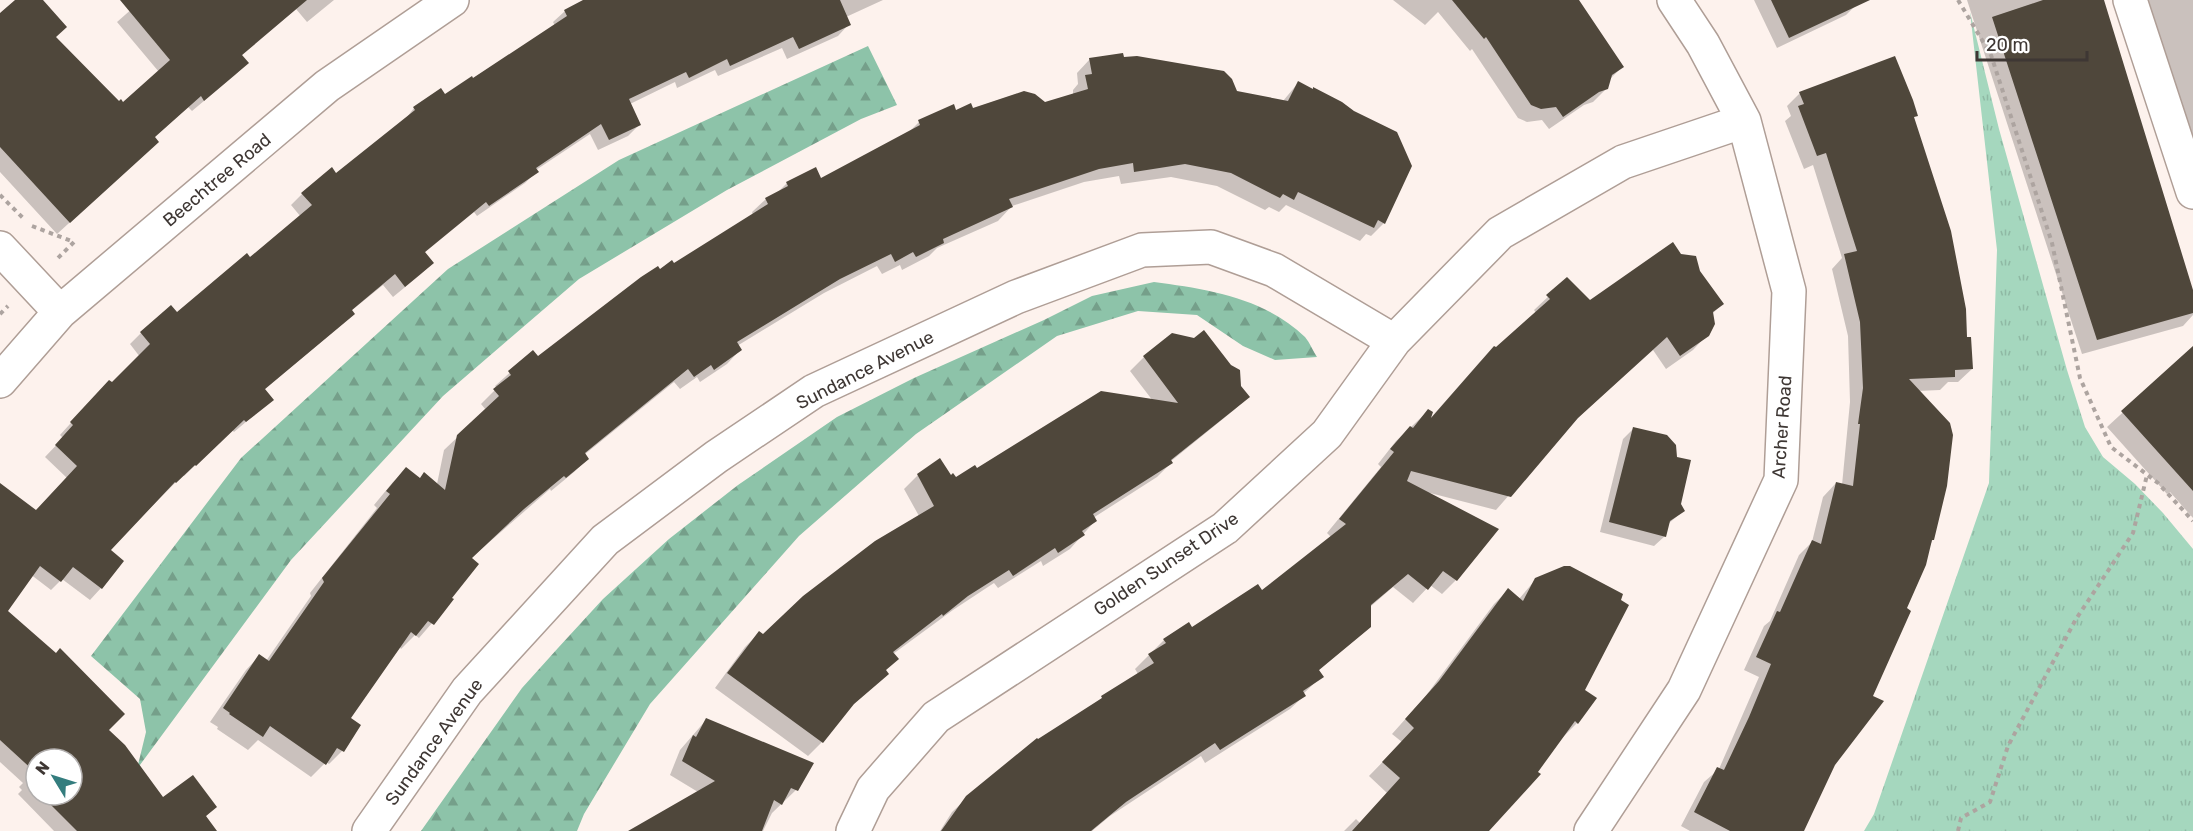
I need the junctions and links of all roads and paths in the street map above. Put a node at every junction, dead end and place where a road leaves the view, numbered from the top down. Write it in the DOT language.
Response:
graph roads {
  1 [pos="452,0"];
  2 [pos="1674,0"];
  3 [pos="1958,0"];
  4 [pos="2130,0"];
  5 [pos="1744,121"];
  6 [pos="2193,192"];
  7 [pos="0,248"];
  8 [pos="60,312"];
  9 [pos="1394,341"];
  10 [pos="0,381"];
  11 [pos="2147,475"];
  12 [pos="2193,521"];
  13 [pos="369,831"];
  14 [pos="853,831"];
  15 [pos="1591,831"];
  16 [pos="1958,831"];
  1 -- 8 [label="street, Beechtree Road"];
  2 -- 5 [label="street, Archer Road"];
  3 -- 11 [label="path"];
  4 -- 6 [label="street"];
  5 -- 9 [label="street, Golden Sunset Drive"];
  5 -- 15 [label="street, Archer Road"];
  7 -- 8 [label="street"];
  8 -- 10 [label="street, Beechtree Road"];
  9 -- 13 [label="street, Sundance Avenue"];
  9 -- 14 [label="street, Golden Sunset Drive"];
  11 -- 12 [label="path"];
  11 -- 16 [label="path"];
}
